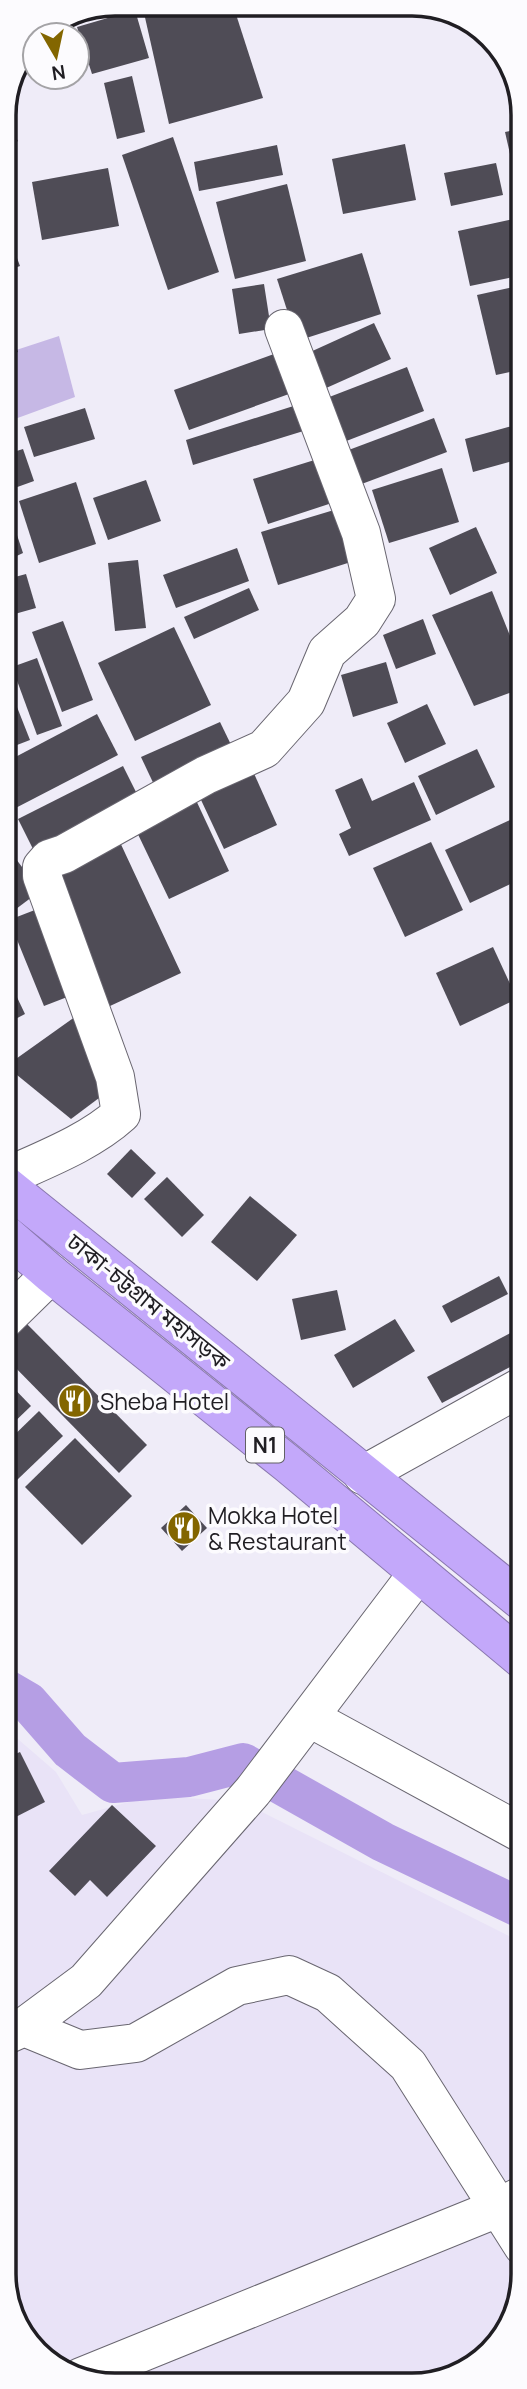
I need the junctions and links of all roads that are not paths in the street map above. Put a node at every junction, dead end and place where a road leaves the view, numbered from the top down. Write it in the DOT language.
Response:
graph roads {
  1 [pos="284,329"];
  2 [pos="16,1172"];
  3 [pos="16,1194"];
  4 [pos="16,1243"];
  5 [pos="51,1274"];
  6 [pos="16,1308"];
  7 [pos="511,1393"];
  8 [pos="363,1475"];
  9 [pos="410,1512"];
  10 [pos="382,1543"];
  11 [pos="418,1573"];
  12 [pos="511,1592"];
  13 [pos="511,1650"];
  14 [pos="310,1718"];
  15 [pos="511,1827"];
  16 [pos="16,2030"];
  17 [pos="16,2032"];
  18 [pos="511,2202"];
  19 [pos="96,2371"];
  1 -- 2 [label="street"];
  3 -- 8 [label="highway, ঢাকা-চট্টগ্রাম মহাসড়ক / N1"];
  4 -- 5 [label="highway, ঢাকা-চট্টগ্রাম মহাসড়ক / N1"];
  5 -- 6 [label="street"];
  5 -- 10 [label="highway, ঢাকা-চট্টগ্রাম মহাসড়ক / N1"];
  7 -- 8 [label="street"];
  8 -- 9 [label="highway, ঢাকা-চট্টগ্রাম মহাসড়ক / N1"];
  9 -- 10 [label="highway"];
  9 -- 12 [label="highway, ঢাকা-চট্টগ্রাম মহাসড়ক / N1"];
  10 -- 11 [label="highway, ঢাকা-চট্টগ্রাম মহাসড়ক / N1"];
  11 -- 13 [label="highway, ঢাকা-চট্টগ্রাম মহাসড়ক / N1"];
  11 -- 14 [label="street"];
  14 -- 15 [label="street"];
  14 -- 16 [label="street"];
  17 -- 18 [label="street"];
  18 -- 19 [label="street"];
}
